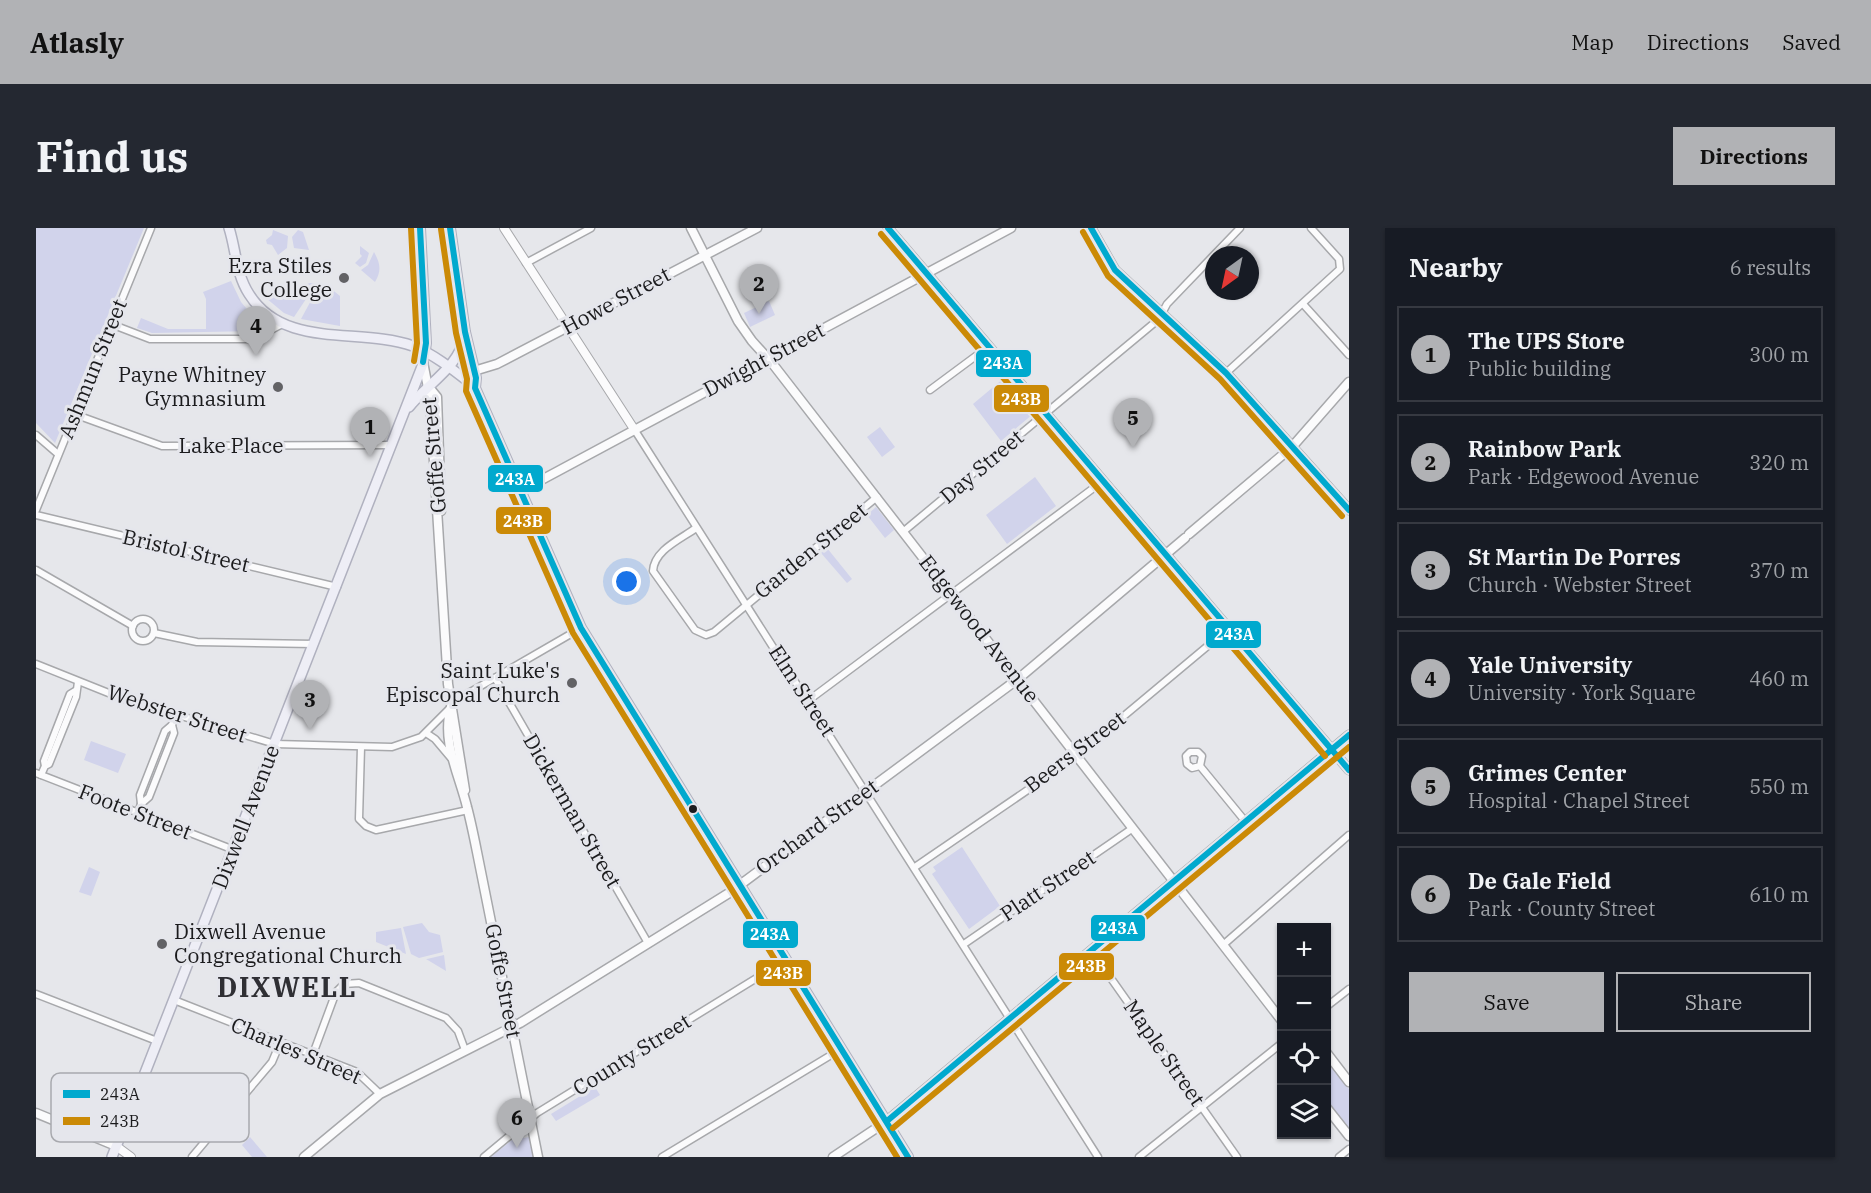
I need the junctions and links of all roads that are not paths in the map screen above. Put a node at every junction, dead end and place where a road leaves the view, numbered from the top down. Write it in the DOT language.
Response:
graph roads {
  1 [pos="151,228"];
  2 [pos="229,228"];
  3 [pos="420,228"];
  4 [pos="450,228"];
  5 [pos="504,228"];
  6 [pos="591,228"];
  7 [pos="691,228"];
  8 [pos="757,228"];
  9 [pos="888,228"];
  10 [pos="1011,228"];
  11 [pos="1091,228"];
  12 [pos="1240,228"];
  13 [pos="1311,228"];
  14 [pos="705,255"];
  15 [pos="526,263"];
  16 [pos="927,273"];
  17 [pos="1303,304"];
  18 [pos="1162,313"];
  19 [pos="268,315"];
  20 [pos="111,324"];
  21 [pos="282,324"];
  22 [pos="567,327"];
  23 [pos="465,332"];
  24 [pos="259,338"];
  25 [pos="988,347"];
  26 [pos="1349,356"];
  27 [pos="768,358"];
  28 [pos="424,360"];
  29 [pos="447,367"];
  30 [pos="474,371"];
  31 [pos="1226,373"];
  32 [pos="1349,382"];
  33 [pos="428,386"];
  34 [pos="474,386"];
  35 [pos="930,390"];
  36 [pos="406,410"];
  37 [pos="74,414"];
  38 [pos="1046,414"];
  39 [pos="634,429"];
  40 [pos="36,435"];
  41 [pos="392,445"];
  42 [pos="1292,447"];
  43 [pos="58,454"];
  44 [pos="1103,481"];
  45 [pos="519,492"];
  46 [pos="877,497"];
  47 [pos="36,510"];
  48 [pos="1349,510"];
  49 [pos="36,515"];
  50 [pos="696,528"];
  51 [pos="904,531"];
  52 [pos="1166,554"];
  53 [pos="36,570"];
  54 [pos="337,587"];
  55 [pos="952,593"];
  56 [pos="746,605"];
  57 [pos="133,626"];
  58 [pos="580,628"];
  59 [pos="1228,628"];
  60 [pos="154,633"];
  61 [pos="315,644"];
  62 [pos="36,664"];
  63 [pos="495,678"];
  64 [pos="1018,680"];
  65 [pos="78,682"];
  66 [pos="809,700"];
  67 [pos="451,707"];
  68 [pos="176,715"];
  69 [pos="426,733"];
  70 [pos="1349,735"];
  71 [pos="275,744"];
  72 [pos="361,747"];
  73 [pos="1332,750"];
  74 [pos="1077,755"];
  75 [pos="452,760"];
  76 [pos="1200,766"];
  77 [pos="1349,770"];
  78 [pos="39,774"];
  79 [pos="866,791"];
  80 [pos="467,807"];
  81 [pos="138,812"];
  82 [pos="1245,821"];
  83 [pos="1133,828"];
  84 [pos="1349,836"];
  85 [pos="234,850"];
  86 [pos="915,867"];
  87 [pos="1174,881"];
  88 [pos="739,884"];
  89 [pos="648,944"];
  90 [pos="964,944"];
  91 [pos="1223,945"];
  92 [pos="1091,950"];
  93 [pos="786,960"];
  94 [pos="1349,989"];
  95 [pos="36,994"];
  96 [pos="174,1000"];
  97 [pos="1331,1003"];
  98 [pos="1277,1016"];
  99 [pos="1010,1018"];
  100 [pos="512,1027"];
  101 [pos="157,1041"];
  102 [pos="280,1043"];
  103 [pos="1277,1046"];
  104 [pos="841,1048"];
  105 [pos="465,1050"];
  106 [pos="313,1054"];
  107 [pos="1331,1059"];
  108 [pos="145,1073"];
  109 [pos="1349,1082"];
  110 [pos="249,1089"];
  111 [pos="380,1094"];
  112 [pos="1202,1106"];
  113 [pos="36,1113"];
  114 [pos="1331,1113"];
  115 [pos="51,1119"];
  116 [pos="530,1119"];
  117 [pos="887,1121"];
  118 [pos="1349,1136"];
  119 [pos="106,1142"];
  120 [pos="118,1142"];
  121 [pos="205,1142"];
  122 [pos="116,1146"];
  123 [pos="1349,1149"];
  124 [pos="112,1157"];
  125 [pos="130,1157"];
  126 [pos="192,1157"];
  127 [pos="304,1157"];
  128 [pos="484,1157"];
  129 [pos="538,1157"];
  130 [pos="662,1157"];
  131 [pos="833,1157"];
  132 [pos="908,1157"];
  133 [pos="1098,1157"];
  134 [pos="1139,1157"];
  135 [pos="1237,1157"];
  136 [pos="1339,1157"];
  1 -- 20 [label="street, Ashmun Street"];
  2 -- 19 [label="main road"];
  3 -- 28 [label="main road"];
  4 -- 23 [label="main road"];
  5 -- 15 [label="street, Elm Street"];
  6 -- 15 [label="street"];
  7 -- 14 [label="main road, Edgewood Avenue"];
  8 -- 14 [label="main road, Howe Street"];
  9 -- 16 [label="main road"];
  10 -- 16 [label="main road, Dwight Street"];
  11 -- 18 [label="main road"];
  12 -- 18 [label="street, Day Street"];
  13 -- 17 [label="street"];
  14 -- 22 [label="main road, Howe Street"];
  14 -- 27 [label="main road, Edgewood Avenue"];
  15 -- 22 [label="street, Elm Street"];
  16 -- 25 [label="main road"];
  16 -- 27 [label="main road, Dwight Street"];
  17 -- 26 [label="street"];
  17 -- 31 [label="street"];
  18 -- 31 [label="main road"];
  18 -- 38 [label="street, Day Street"];
  19 -- 21 [label="main road"];
  19 -- 24 [label="street"];
  20 -- 24 [label="street"];
  20 -- 37 [label="street, Ashmun Street"];
  21 -- 24 [label="street"];
  21 -- 28 [label="main road"];
  22 -- 30 [label="main road, Howe Street"];
  22 -- 39 [label="street, Elm Street"];
  23 -- 29 [label="main road, Dixwell Avenue"];
  23 -- 30 [label="main road"];
  25 -- 35 [label="street"];
  25 -- 38 [label="main road"];
  27 -- 39 [label="main road, Dwight Street"];
  27 -- 46 [label="main road, Edgewood Avenue"];
  28 -- 29 [label="main road"];
  28 -- 33 [label="main road, Goffe Street"];
  28 -- 36 [label="main road, Dixwell Avenue"];
  29 -- 33 [label="main road, Dixwell Avenue"];
  29 -- 34 [label="main road"];
  30 -- 34 [label="main road"];
  31 -- 42 [label="main road"];
  32 -- 42 [label="main road, Orchard Street"];
  33 -- 36 [label="main road, Dixwell Avenue"];
  33 -- 67 [label="main road, Goffe Street"];
  34 -- 45 [label="main road"];
  36 -- 41 [label="main road, Dixwell Avenue"];
  37 -- 41 [label="street, Lake Place"];
  37 -- 43 [label="street, Ashmun Street"];
  38 -- 44 [label="main road"];
  38 -- 51 [label="street, Day Street"];
  39 -- 45 [label="main road, Dwight Street"];
  39 -- 50 [label="street, Elm Street"];
  40 -- 43 [label="street"];
  41 -- 54 [label="main road, Dixwell Avenue"];
  42 -- 48 [label="main road"];
  42 -- 52 [label="main road, Orchard Street"];
  43 -- 47 [label="street, Ashmun Street"];
  44 -- 52 [label="main road"];
  44 -- 55 [label="street"];
  45 -- 58 [label="main road"];
  46 -- 51 [label="main road, Edgewood Avenue"];
  46 -- 56 [label="street, Garden Street"];
  49 -- 54 [label="street, Bristol Street"];
  50 -- 56 [label="street, Elm Street"];
  50 -- 56 [label="street, Garden Street"];
  51 -- 55 [label="main road, Edgewood Avenue"];
  52 -- 59 [label="main road"];
  52 -- 64 [label="main road, Orchard Street"];
  53 -- 57 [label="street"];
  54 -- 61 [label="main road, Dixwell Avenue"];
  55 -- 64 [label="main road, Edgewood Avenue"];
  55 -- 66 [label="street"];
  56 -- 66 [label="street, Elm Street"];
  57 -- 60 [label="street"];
  57 -- 60 [label="street"];
  58 -- 63 [label="street, Webster Street"];
  58 -- 88 [label="main road"];
  59 -- 73 [label="main road"];
  59 -- 74 [label="street, Beers Street"];
  60 -- 61 [label="street"];
  61 -- 71 [label="main road, Dixwell Avenue"];
  62 -- 65 [label="street, Webster Street"];
  63 -- 67 [label="street, Webster Street"];
  63 -- 89 [label="street, Dickerman Street"];
  64 -- 74 [label="main road, Edgewood Avenue"];
  64 -- 79 [label="main road, Orchard Street"];
  65 -- 68 [label="street, Webster Street"];
  65 -- 78 [label="street"];
  66 -- 79 [label="street, Elm Street"];
  67 -- 69 [label="street, Webster Street"];
  67 -- 75 [label="main road, Goffe Street"];
  67 -- 80 [label="main road, Goffe Street"];
  68 -- 71 [label="street, Webster Street"];
  68 -- 81 [label="street"];
  69 -- 72 [label="street, Webster Street"];
  69 -- 75 [label="street"];
  70 -- 73 [label="main road"];
  71 -- 72 [label="street, Webster Street"];
  71 -- 85 [label="main road, Dixwell Avenue"];
  72 -- 80 [label="street"];
  73 -- 77 [label="main road"];
  73 -- 82 [label="main road"];
  74 -- 83 [label="main road, Edgewood Avenue"];
  74 -- 86 [label="street, Beers Street"];
  75 -- 80 [label="main road, Goffe Street"];
  76 -- 82 [label="street"];
  78 -- 81 [label="street, Foote Street"];
  79 -- 86 [label="street, Elm Street"];
  79 -- 88 [label="main road, Orchard Street"];
  80 -- 100 [label="main road, Goffe Street"];
  81 -- 85 [label="street, Foote Street"];
  82 -- 87 [label="main road"];
  83 -- 87 [label="main road, Edgewood Avenue"];
  83 -- 90 [label="street, Platt Street"];
  84 -- 91 [label="street"];
  85 -- 96 [label="main road, Dixwell Avenue"];
  86 -- 90 [label="street, Elm Street"];
  87 -- 91 [label="main road, Edgewood Avenue"];
  87 -- 92 [label="main road"];
  88 -- 89 [label="main road, Orchard Street"];
  88 -- 93 [label="main road"];
  89 -- 100 [label="main road, Orchard Street"];
  90 -- 99 [label="street, Elm Street"];
  91 -- 98 [label="main road, Edgewood Avenue"];
  92 -- 99 [label="main road"];
  92 -- 112 [label="street, Maple Street"];
  93 -- 104 [label="main road"];
  93 -- 116 [label="street, County Street"];
  94 -- 97 [label="street"];
  95 -- 101 [label="street"];
  96 -- 101 [label="main road, Dixwell Avenue"];
  96 -- 102 [label="street, Charles Street"];
  99 -- 117 [label="main road"];
  99 -- 133 [label="street, Elm Street"];
  100 -- 105 [label="main road, Orchard Street"];
  100 -- 116 [label="main road, Goffe Street"];
  101 -- 108 [label="main road, Dixwell Avenue"];
  102 -- 106 [label="street, Charles Street"];
  102 -- 110 [label="street"];
  103 -- 112 [label="street"];
  104 -- 117 [label="main road"];
  104 -- 130 [label="street"];
  105 -- 106 [label="street"];
  105 -- 111 [label="main road, Orchard Street"];
  106 -- 111 [label="street, Charles Street"];
  107 -- 109 [label="main road"];
  111 -- 127 [label="main road, Orchard Street"];
  112 -- 134 [label="street"];
  112 -- 135 [label="street, Maple Street"];
  113 -- 115 [label="main road"];
  114 -- 118 [label="main road"];
  116 -- 128 [label="street, County Street"];
  116 -- 129 [label="main road, Goffe Street"];
  117 -- 131 [label="main road"];
  117 -- 132 [label="main road"];
  119 -- 122 [label="main road"];
  120 -- 122 [label="main road, Dixwell Avenue"];
  121 -- 126 [label="street"];
  122 -- 124 [label="main road, Dixwell Avenue"];
  122 -- 125 [label="street"];
  123 -- 136 [label="street"];
}
